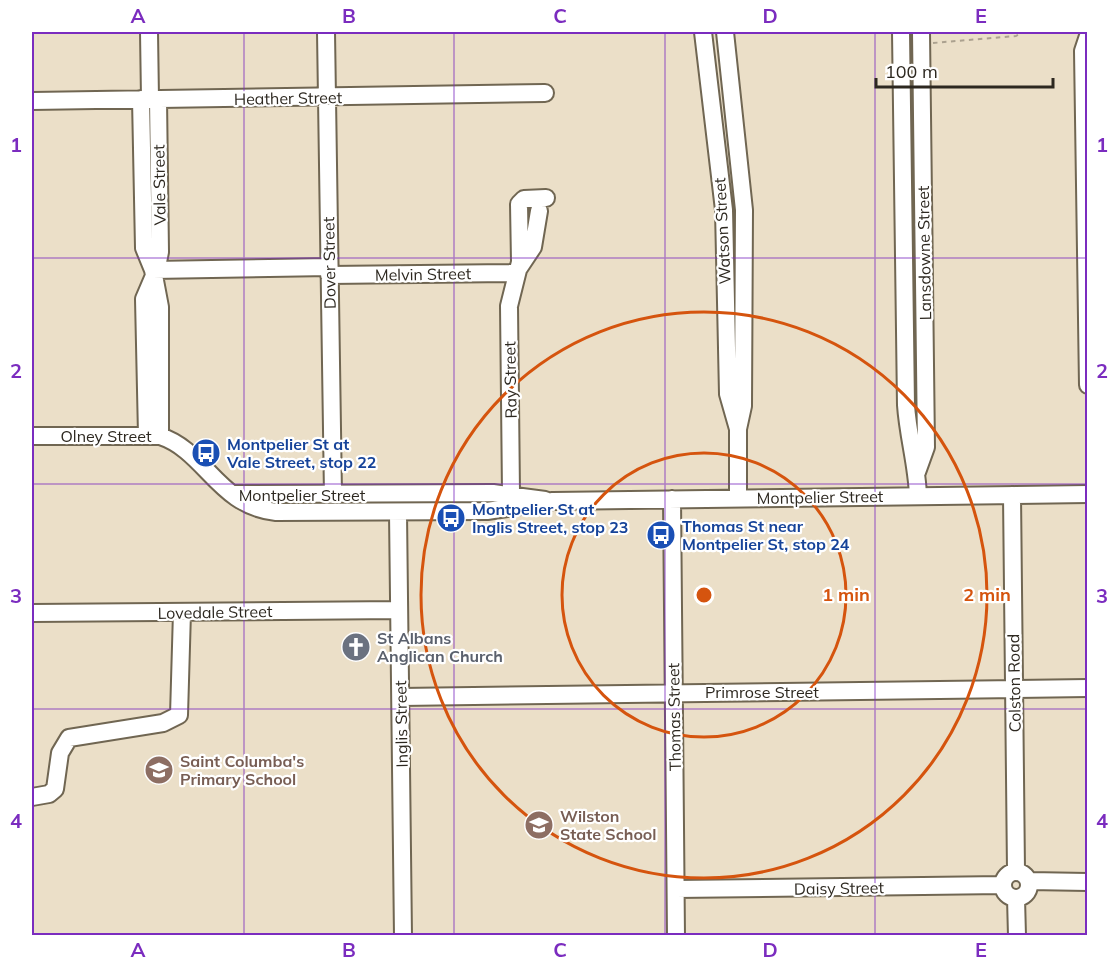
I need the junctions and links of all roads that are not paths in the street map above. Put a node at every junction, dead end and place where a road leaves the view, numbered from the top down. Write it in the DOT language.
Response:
graph roads {
  1 [pos="149,32"];
  2 [pos="326,32"];
  3 [pos="703,32"];
  4 [pos="725,32"];
  5 [pos="901,32"];
  6 [pos="1088,36"];
  7 [pos="921,37"];
  8 [pos="545,93"];
  9 [pos="327,97"];
  10 [pos="150,99"];
  11 [pos="32,101"];
  12 [pos="542,205"];
  13 [pos="517,270"];
  14 [pos="329,271"];
  15 [pos="153,274"];
  16 [pos="1088,385"];
  17 [pos="738,429"];
  18 [pos="154,435"];
  19 [pos="32,436"];
  20 [pos="917,472"];
  21 [pos="511,493"];
  22 [pos="231,494"];
  23 [pos="1088,494"];
  24 [pos="333,495"];
  25 [pos="1012,495"];
  26 [pos="918,496"];
  27 [pos="738,498"];
  28 [pos="672,499"];
  29 [pos="553,501"];
  30 [pos="398,513"];
  31 [pos="399,610"];
  32 [pos="182,612"];
  33 [pos="32,613"];
  34 [pos="1088,688"];
  35 [pos="1014,691"];
  36 [pos="674,693"];
  37 [pos="401,697"];
  38 [pos="32,797"];
  39 [pos="1022,876"];
  40 [pos="1088,882"];
  41 [pos="1003,885"];
  42 [pos="676,889"];
  43 [pos="1016,898"];
  44 [pos="403,936"];
  45 [pos="676,936"];
  46 [pos="1017,936"];
  1 -- 10 [label="street, Vale Street"];
  2 -- 9 [label="street, Dover Street"];
  3 -- 17 [label="street, Watson Street"];
  4 -- 17 [label="street, Watson Street"];
  5 -- 20 [label="street, Lansdowne Street"];
  6 -- 16 [label="street"];
  7 -- 20 [label="street, Lansdowne Street"];
  8 -- 9 [label="street, Heather Street"];
  9 -- 10 [label="street, Heather Street"];
  9 -- 14 [label="street, Dover Street"];
  10 -- 11 [label="street, Heather Street"];
  10 -- 15 [label="street, Vale Street"];
  12 -- 13 [label="street, Ray Street"];
  13 -- 14 [label="street, Melvin Street"];
  13 -- 21 [label="street, Ray Street"];
  14 -- 15 [label="street, Melvin Street"];
  14 -- 24 [label="street, Dover Street"];
  15 -- 18 [label="street, Vale Street"];
  17 -- 27 [label="street, Watson Street"];
  18 -- 19 [label="street, Olney Street"];
  18 -- 22 [label="street, Olney Street"];
  20 -- 26 [label="street, Lansdowne Street"];
  21 -- 24 [label="street, Montpelier Street"];
  21 -- 29 [label="street, Montpelier Street"];
  22 -- 24 [label="street, Montpelier Street"];
  22 -- 30 [label="street, Montpelier Street"];
  23 -- 25 [label="street, Montpelier Street"];
  25 -- 26 [label="street, Montpelier Street"];
  25 -- 35 [label="street, Colston Road"];
  26 -- 27 [label="street, Montpelier Street"];
  27 -- 28 [label="street, Montpelier Street"];
  28 -- 29 [label="street, Montpelier Street"];
  28 -- 36 [label="street, Thomas Street"];
  29 -- 30 [label="street, Montpelier Street"];
  30 -- 31 [label="street, Inglis Street"];
  31 -- 32 [label="street, Lovedale Street"];
  31 -- 37 [label="street, Inglis Street"];
  32 -- 33 [label="street, Lovedale Street"];
  32 -- 38 [label="street"];
  34 -- 35 [label="street, Primrose Street"];
  35 -- 36 [label="street, Primrose Street"];
  35 -- 39 [label="street, Colston Road"];
  36 -- 37 [label="street, Primrose Street"];
  36 -- 42 [label="street, Thomas Street"];
  37 -- 44 [label="street, Inglis Street"];
  39 -- 40 [label="street"];
  39 -- 41 [label="street"];
  39 -- 43 [label="street"];
  41 -- 42 [label="street, Daisy Street"];
  41 -- 43 [label="street"];
  42 -- 45 [label="street, Thomas Street"];
  43 -- 46 [label="street"];
}
